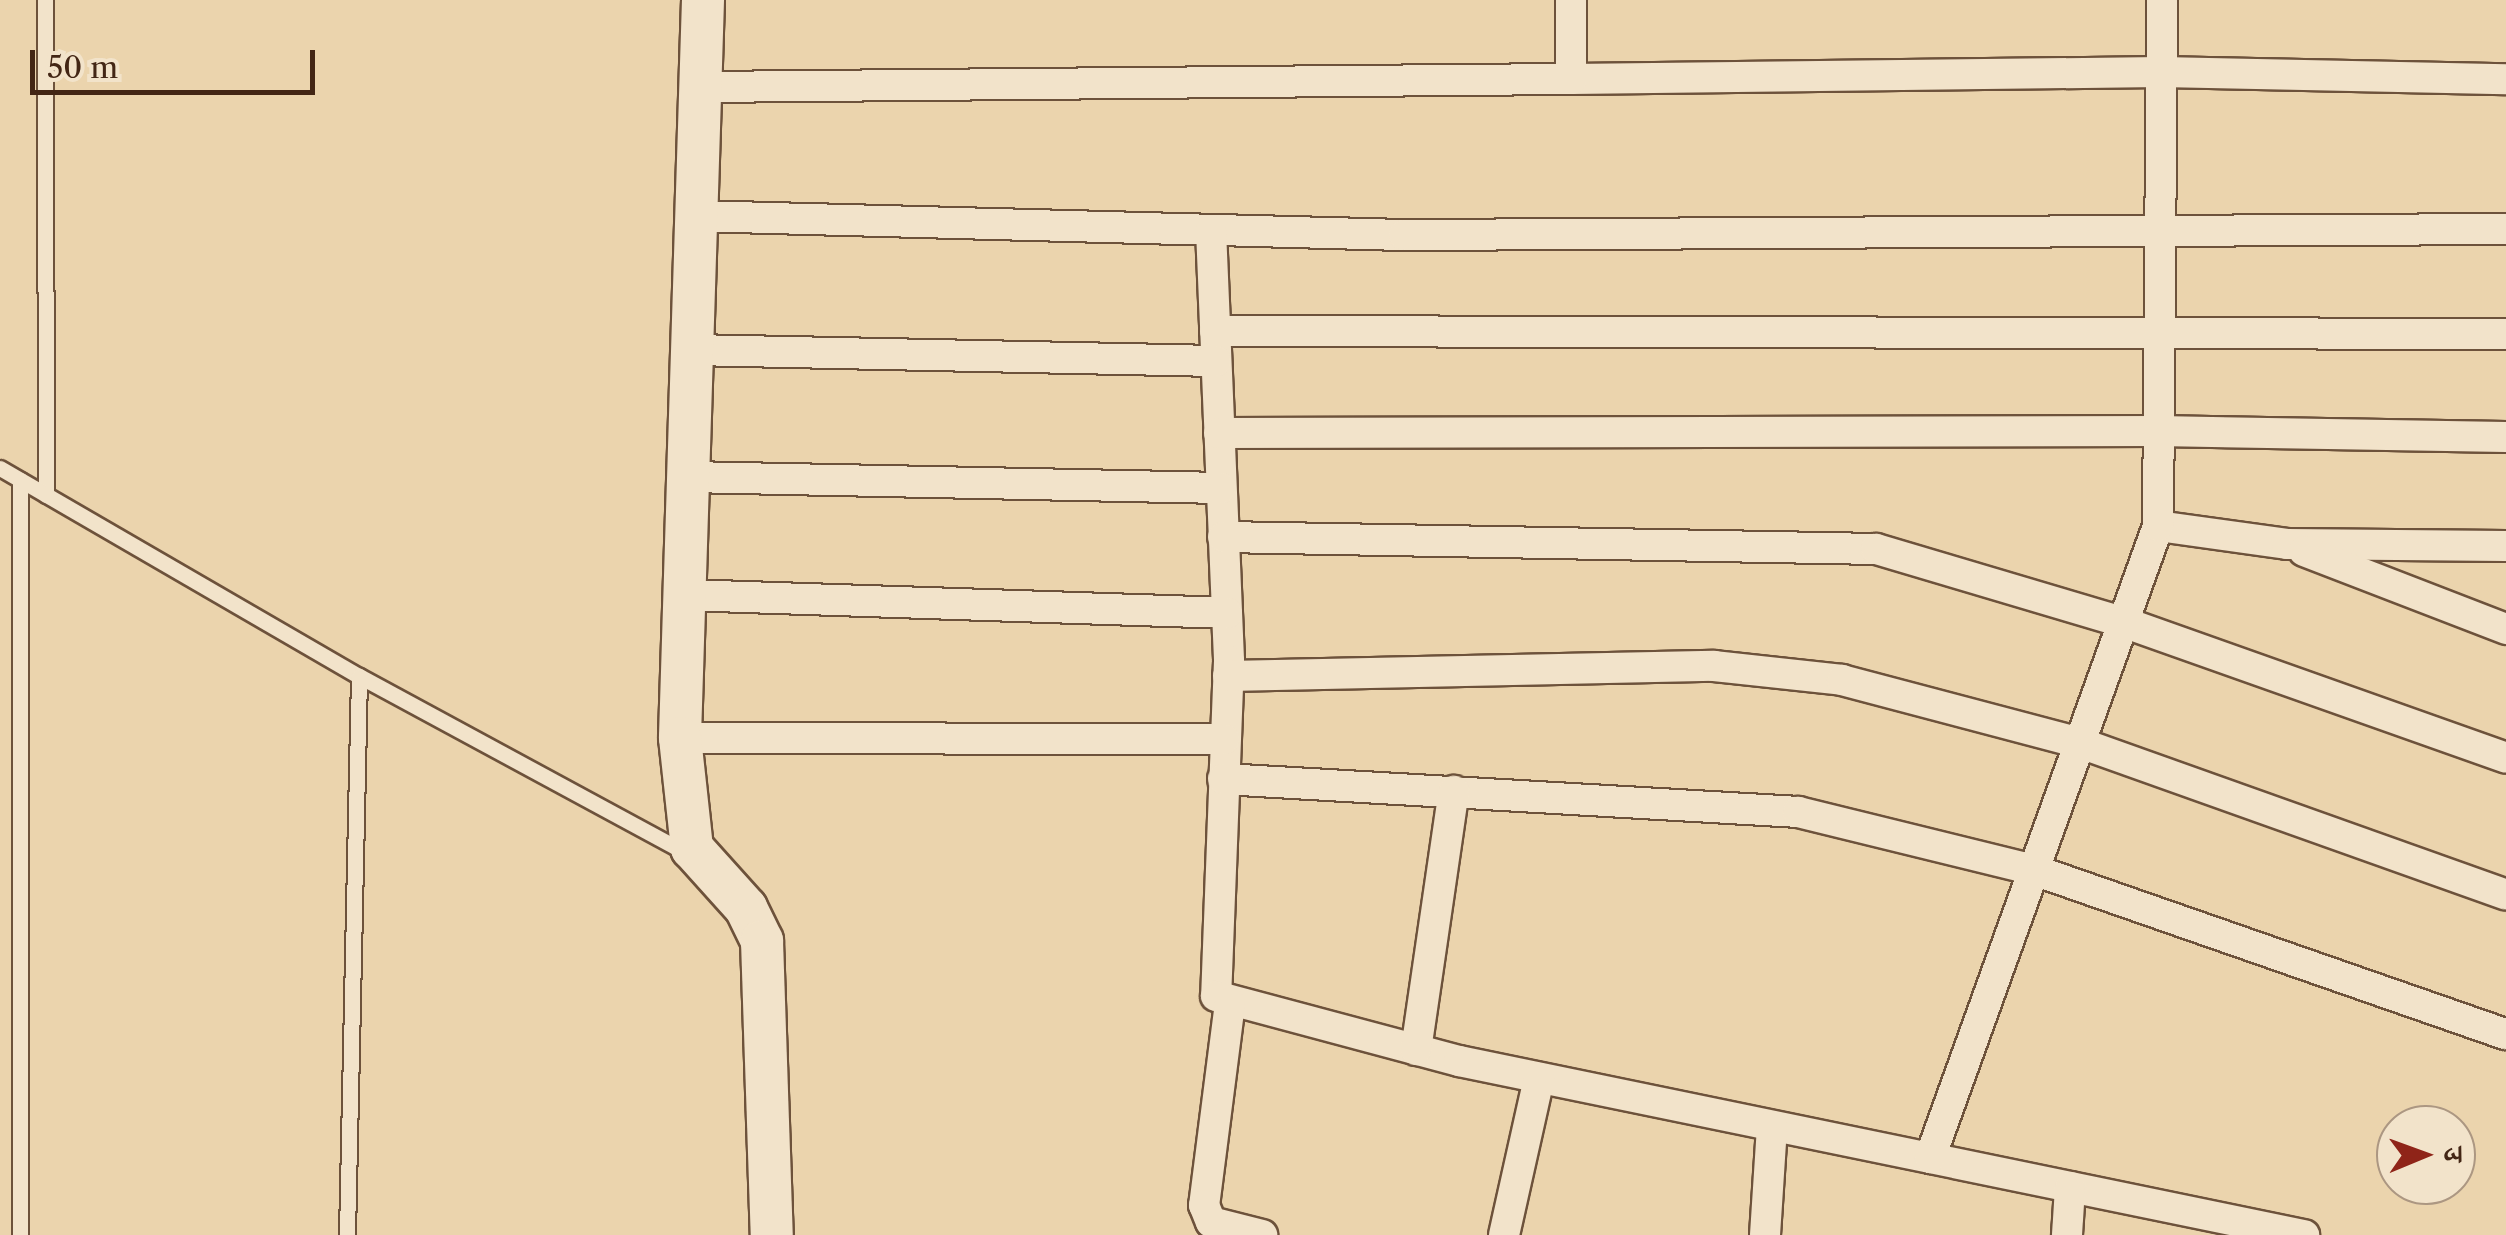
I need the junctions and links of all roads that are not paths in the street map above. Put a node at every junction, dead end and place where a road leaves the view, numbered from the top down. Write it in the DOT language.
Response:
graph roads {
  1 [pos="46,0"];
  2 [pos="703,0"];
  3 [pos="1571,0"];
  4 [pos="2162,0"];
  5 [pos="2161,72"];
  6 [pos="2506,78"];
  7 [pos="1571,79"];
  8 [pos="700,87"];
  9 [pos="696,216"];
  10 [pos="2158,229"];
  11 [pos="1210,230"];
  12 [pos="2506,230"];
  13 [pos="2157,329"];
  14 [pos="2506,334"];
  15 [pos="1215,346"];
  16 [pos="692,350"];
  17 [pos="2158,431"];
  18 [pos="1219,433"];
  19 [pos="2506,437"];
  20 [pos="0,468"];
  21 [pos="688,476"];
  22 [pos="20,480"];
  23 [pos="1221,488"];
  24 [pos="46,495"];
  25 [pos="2158,526"];
  26 [pos="1224,538"];
  27 [pos="2287,544"];
  28 [pos="2506,546"];
  29 [pos="685,595"];
  30 [pos="1227,613"];
  31 [pos="2123,622"];
  32 [pos="2506,629"];
  33 [pos="359,676"];
  34 [pos="1228,676"];
  35 [pos="680,738"];
  36 [pos="1224,738"];
  37 [pos="2080,742"];
  38 [pos="2506,758"];
  39 [pos="1223,779"];
  40 [pos="1454,791"];
  41 [pos="703,862"];
  42 [pos="2034,870"];
  43 [pos="2506,894"];
  44 [pos="1230,1003"];
  45 [pos="2506,1034"];
  46 [pos="1416,1050"];
  47 [pos="1539,1078"];
  48 [pos="1772,1126"];
  49 [pos="1930,1158"];
  50 [pos="2070,1187"];
  51 [pos="780,1225"];
  52 [pos="20,1235"];
  53 [pos="347,1235"];
  54 [pos="1262,1235"];
  55 [pos="1504,1235"];
  56 [pos="1765,1235"];
  57 [pos="2067,1235"];
  58 [pos="2304,1235"];
  1 -- 24 [label="lane"];
  2 -- 8 [label="street"];
  3 -- 7 [label="street"];
  4 -- 5 [label="street"];
  5 -- 6 [label="street"];
  5 -- 7 [label="street"];
  5 -- 10 [label="street"];
  7 -- 8 [label="street"];
  8 -- 9 [label="street"];
  9 -- 11 [label="street"];
  9 -- 16 [label="street"];
  10 -- 11 [label="street"];
  10 -- 12 [label="street"];
  10 -- 13 [label="street"];
  11 -- 15 [label="street"];
  13 -- 14 [label="street"];
  13 -- 15 [label="street"];
  13 -- 17 [label="street"];
  15 -- 16 [label="street"];
  15 -- 18 [label="street"];
  16 -- 21 [label="street"];
  17 -- 18 [label="street"];
  17 -- 19 [label="street"];
  17 -- 25 [label="street"];
  18 -- 23 [label="street"];
  20 -- 22 [label="lane"];
  21 -- 23 [label="street"];
  21 -- 29 [label="street"];
  22 -- 24 [label="lane"];
  22 -- 52 [label="lane"];
  23 -- 26 [label="street"];
  24 -- 33 [label="lane"];
  25 -- 27 [label="street"];
  25 -- 31 [label="street"];
  26 -- 30 [label="street"];
  26 -- 31 [label="street"];
  27 -- 28 [label="street"];
  27 -- 32 [label="street"];
  29 -- 30 [label="street"];
  29 -- 35 [label="street"];
  30 -- 34 [label="street"];
  31 -- 37 [label="street"];
  31 -- 38 [label="street"];
  33 -- 41 [label="lane"];
  33 -- 53 [label="lane"];
  34 -- 36 [label="street"];
  34 -- 37 [label="street"];
  35 -- 36 [label="street"];
  35 -- 41 [label="street"];
  36 -- 39 [label="street"];
  37 -- 42 [label="street"];
  37 -- 43 [label="street"];
  39 -- 40 [label="street"];
  39 -- 44 [label="street"];
  40 -- 42 [label="street"];
  40 -- 46 [label="street"];
  41 -- 51 [label="street"];
  42 -- 45 [label="street"];
  42 -- 49 [label="street"];
  44 -- 46 [label="street"];
  44 -- 54 [label="street"];
  46 -- 47 [label="street"];
  47 -- 48 [label="street"];
  47 -- 55 [label="street"];
  48 -- 49 [label="street"];
  48 -- 56 [label="street"];
  49 -- 50 [label="street"];
  50 -- 57 [label="street"];
  50 -- 58 [label="street"];
}
